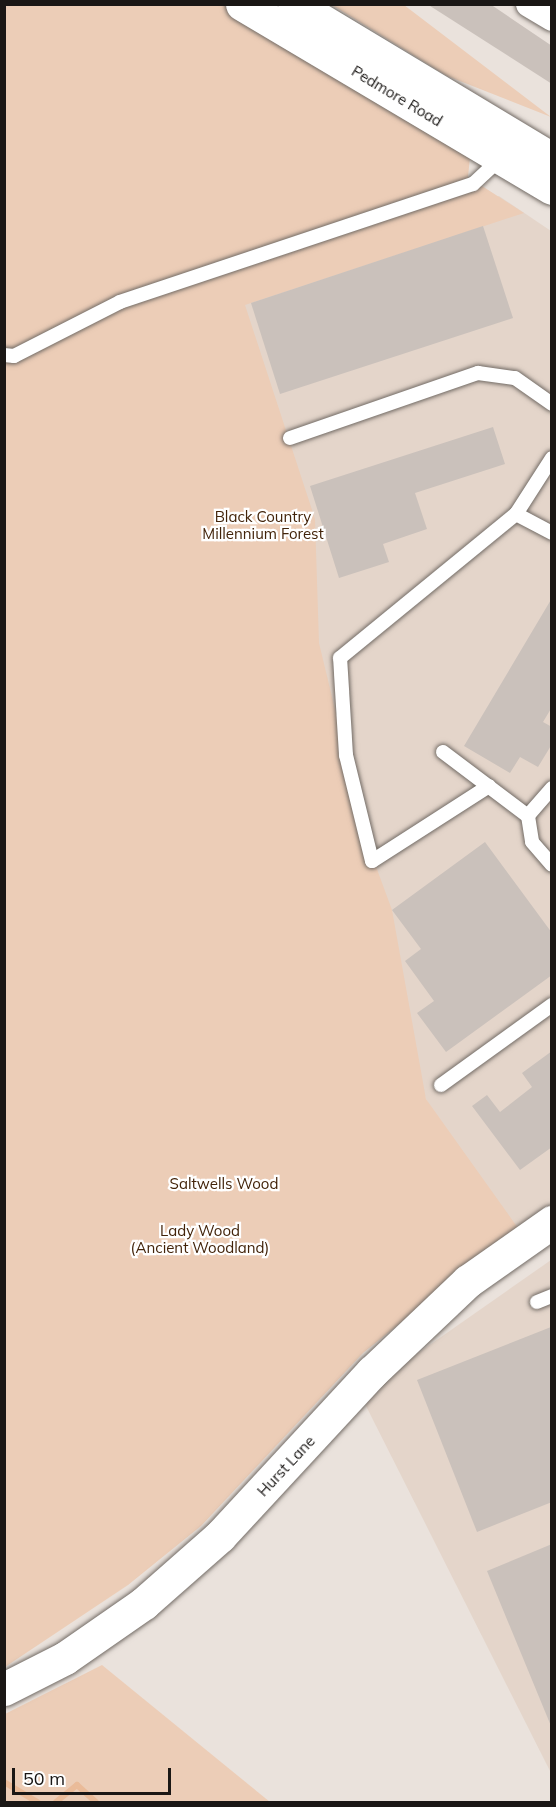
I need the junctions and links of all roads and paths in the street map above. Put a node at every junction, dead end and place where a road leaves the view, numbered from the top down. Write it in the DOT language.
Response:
graph roads {
  1 [pos="242,4"];
  2 [pos="294,4"];
  3 [pos="529,4"];
  4 [pos="552,18"];
  5 [pos="501,159"];
  6 [pos="552,159"];
  7 [pos="552,188"];
  8 [pos="4,355"];
  9 [pos="552,404"];
  10 [pos="290,438"];
  11 [pos="552,458"];
  12 [pos="516,514"];
  13 [pos="552,533"];
  14 [pos="443,752"];
  15 [pos="489,786"];
  16 [pos="552,788"];
  17 [pos="528,816"];
  18 [pos="552,865"];
  19 [pos="552,1005"];
  20 [pos="441,1085"];
  21 [pos="552,1222"];
  22 [pos="552,1296"];
  23 [pos="537,1302"];
  24 [pos="4,1689"];
  1 -- 5 [label="main road, Pedmore Road"];
  2 -- 6 [label="main road, Pedmore Road"];
  3 -- 4 [label="street"];
  5 -- 7 [label="main road, Pedmore Road"];
  5 -- 8 [label="lane"];
  9 -- 10 [label="lane"];
  11 -- 12 [label="lane"];
  12 -- 13 [label="lane"];
  12 -- 15 [label="lane"];
  14 -- 15 [label="lane"];
  15 -- 17 [label="lane"];
  16 -- 17 [label="lane"];
  17 -- 18 [label="lane"];
  19 -- 20 [label="lane"];
  21 -- 24 [label="main road, Hurst Lane"];
  22 -- 23 [label="lane"];
}
